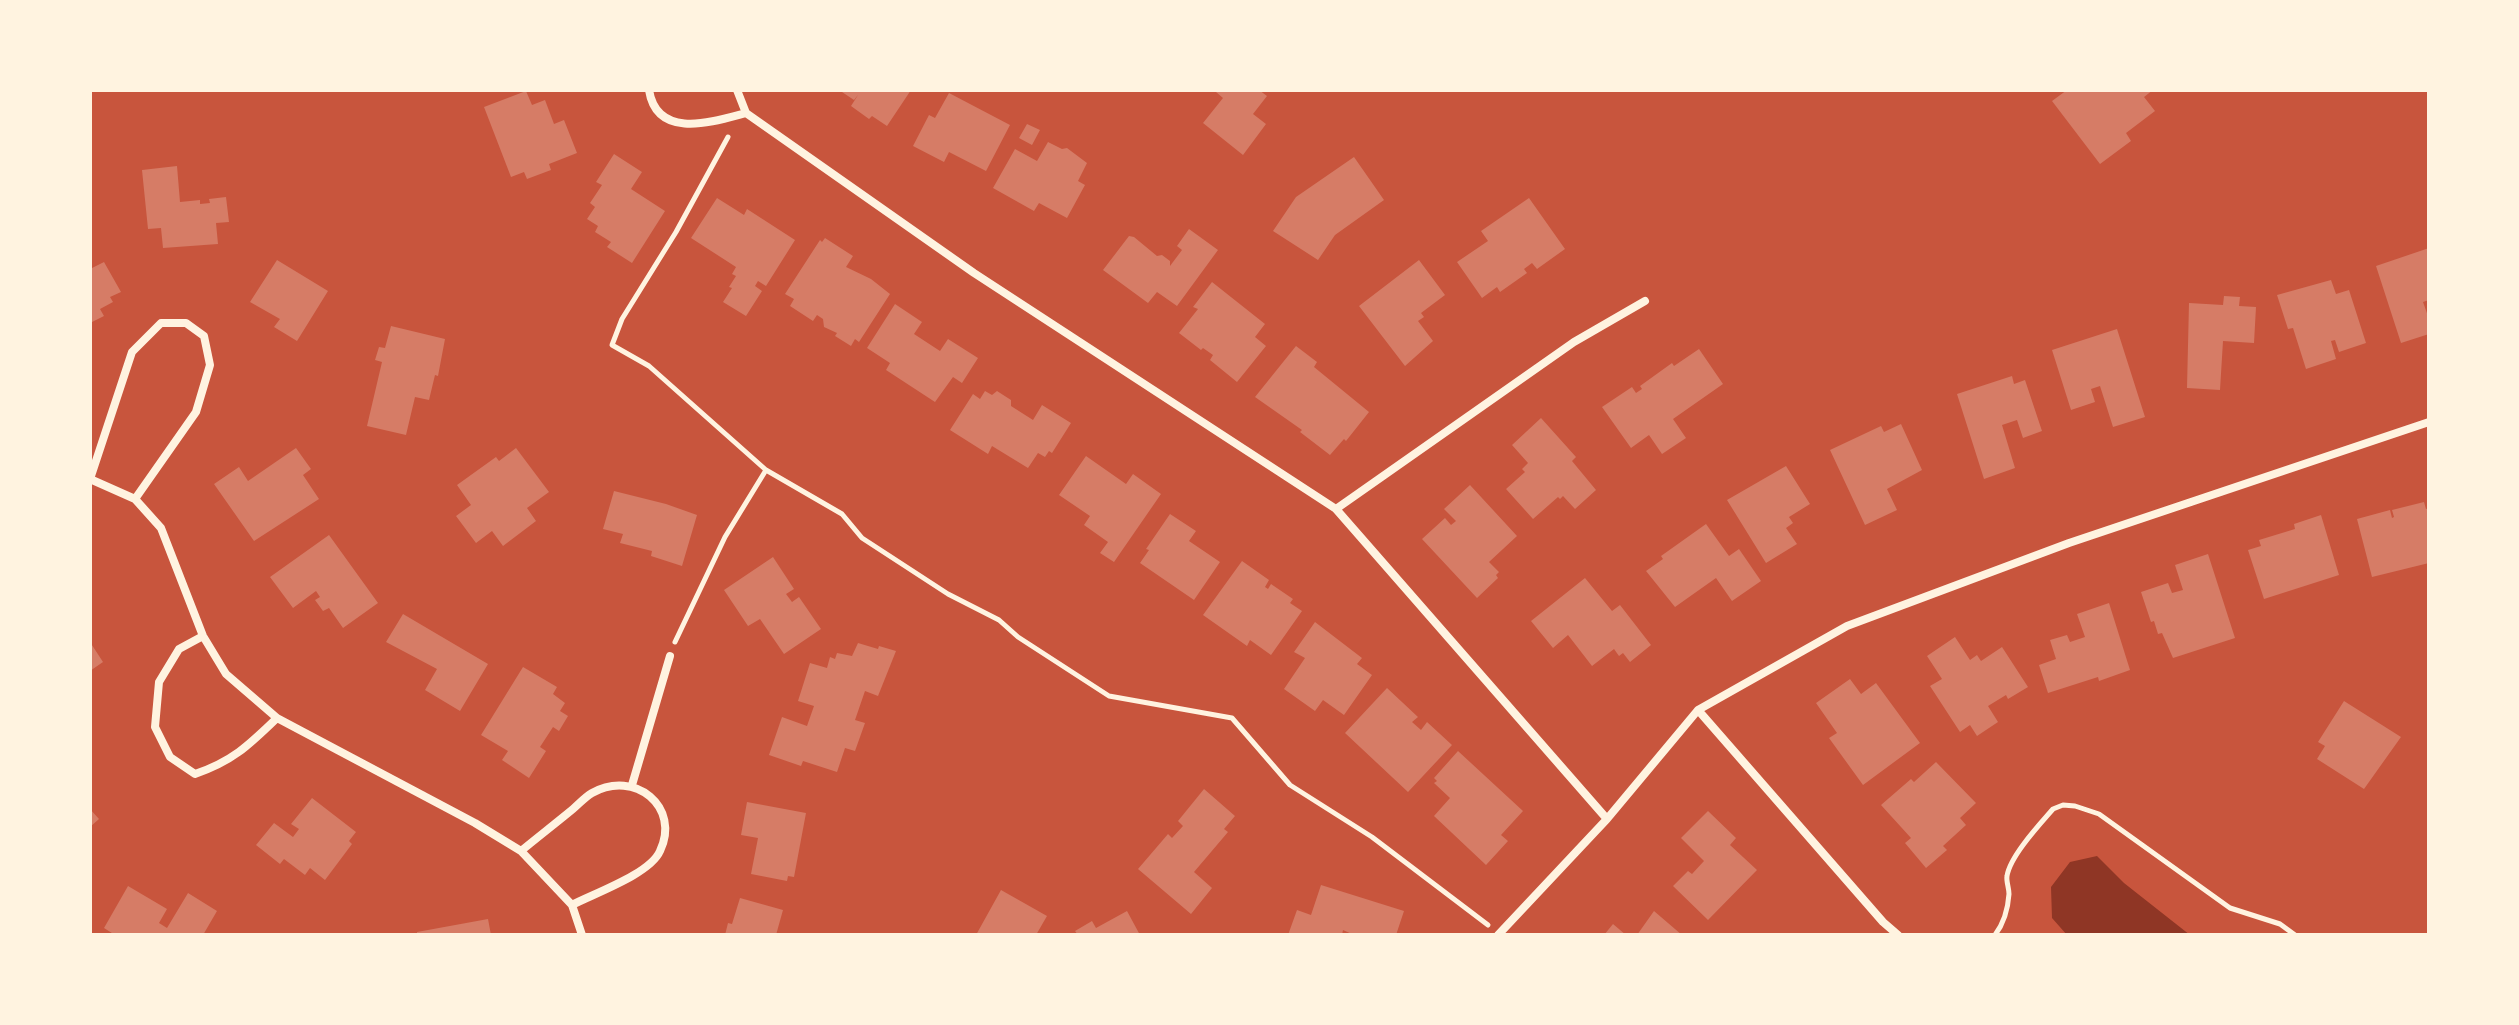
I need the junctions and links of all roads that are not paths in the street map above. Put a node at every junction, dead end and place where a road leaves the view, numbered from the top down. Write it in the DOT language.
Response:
graph roads {
  1 [pos="649,90"];
  2 [pos="737,90"];
  3 [pos="746,113"];
  4 [pos="1645,301"];
  5 [pos="2429,422"];
  6 [pos="90,479"];
  7 [pos="135,499"];
  8 [pos="1336,509"];
  9 [pos="203,636"];
  10 [pos="670,656"];
  11 [pos="1698,710"];
  12 [pos="277,718"];
  13 [pos="632,785"];
  14 [pos="1607,819"];
  15 [pos="521,851"];
  16 [pos="572,905"];
  17 [pos="1499,934"];
  18 [pos="582,935"];
  19 [pos="1898,935"];
  1 -- 3 [label="street"];
  2 -- 3 [label="street"];
  3 -- 8 [label="street"];
  4 -- 8 [label="street"];
  5 -- 11 [label="street"];
  6 -- 7 [label="street"];
  6 -- 7 [label="street"];
  7 -- 9 [label="street"];
  8 -- 14 [label="street"];
  9 -- 12 [label="street"];
  9 -- 12 [label="street"];
  10 -- 13 [label="street"];
  11 -- 14 [label="street"];
  11 -- 19 [label="street"];
  12 -- 15 [label="street"];
  13 -- 15 [label="street"];
  13 -- 16 [label="street"];
  14 -- 17 [label="street"];
  15 -- 16 [label="street"];
  16 -- 18 [label="street"];
}
